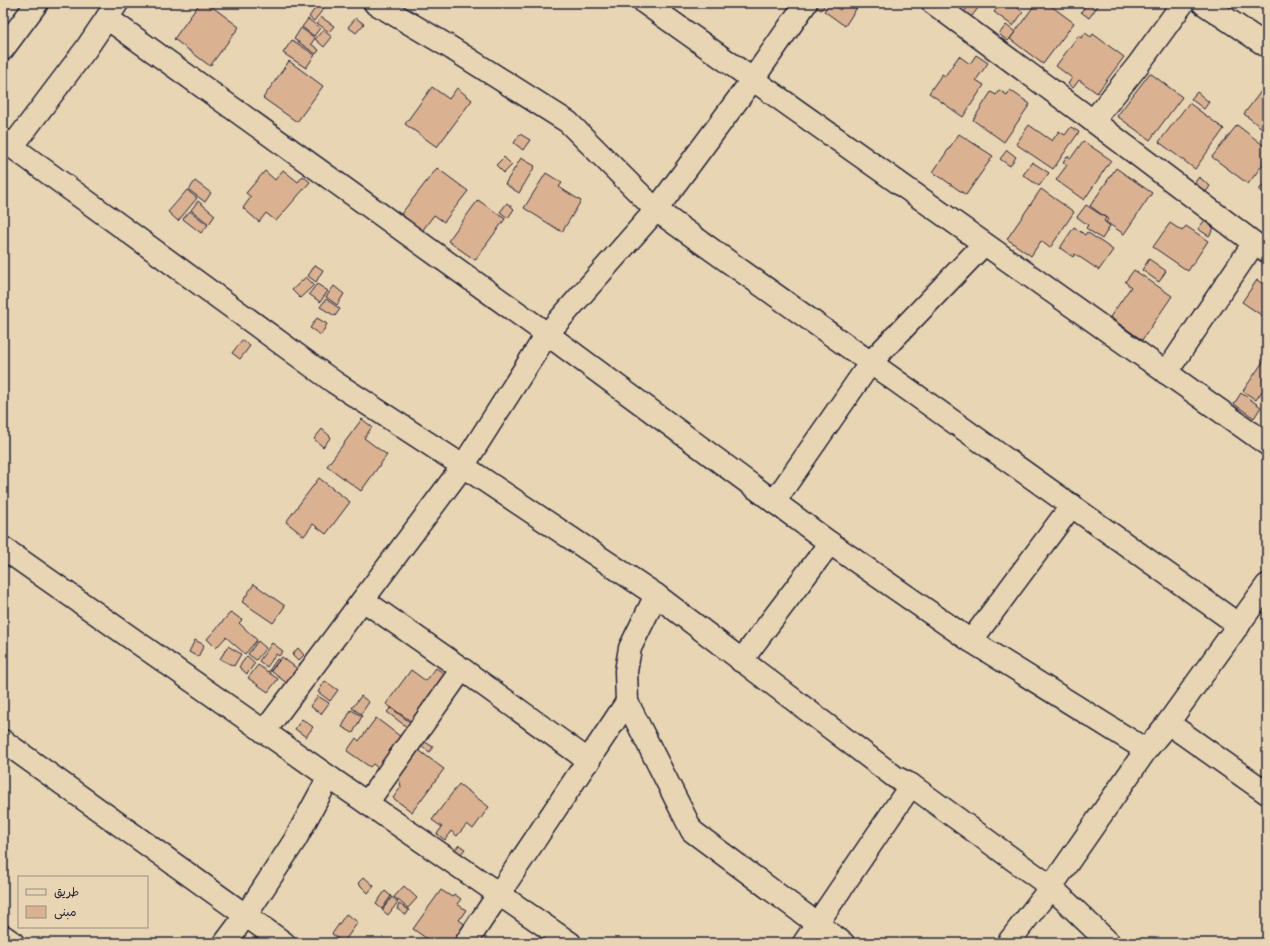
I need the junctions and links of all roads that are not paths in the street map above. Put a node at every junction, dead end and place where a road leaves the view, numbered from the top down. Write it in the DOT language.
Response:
graph roads {
  1 [pos="36,3"];
  2 [pos="375,3"];
  3 [pos="645,3"];
  4 [pos="806,3"];
  5 [pos="933,3"];
  6 [pos="1183,3"];
  7 [pos="1202,3"];
  8 [pos="112,10"];
  9 [pos="1267,46"];
  10 [pos="3,49"];
  11 [pos="753,78"];
  12 [pos="1093,121"];
  13 [pos="8,144"];
  14 [pos="656,210"];
  15 [pos="984,244"];
  16 [pos="1260,247"];
  17 [pos="547,334"];
  18 [pos="871,362"];
  19 [pos="1166,373"];
  20 [pos="1267,444"];
  21 [pos="463,466"];
  22 [pos="774,502"];
  23 [pos="1072,505"];
  24 [pos="830,543"];
  25 [pos="3,548"];
  26 [pos="1267,585"];
  27 [pos="656,595"];
  28 [pos="363,600"];
  29 [pos="1239,625"];
  30 [pos="971,641"];
  31 [pos="741,661"];
  32 [pos="462,669"];
  33 [pos="628,702"];
  34 [pos="1168,723"];
  35 [pos="264,732"];
  36 [pos="3,741"];
  37 [pos="1146,750"];
  38 [pos="588,761"];
  39 [pos="329,777"];
  40 [pos="911,785"];
  41 [pos="1267,793"];
  42 [pos="367,803"];
  43 [pos="1051,887"];
  44 [pos="500,895"];
  45 [pos="246,915"];
  46 [pos="818,923"];
  47 [pos="3,936"];
  48 [pos="12,943"];
  49 [pos="225,943"];
  50 [pos="284,943"];
  51 [pos="466,943"];
  52 [pos="570,943"];
  53 [pos="804,943"];
  54 [pos="843,943"];
  55 [pos="1008,943"];
  56 [pos="1109,943"];
  1 -- 10 [label="street"];
  2 -- 14 [label="street"];
  3 -- 11 [label="street"];
  4 -- 11 [label="street"];
  5 -- 12 [label="street"];
  6 -- 12 [label="street"];
  7 -- 9 [label="street"];
  8 -- 13 [label="street"];
  8 -- 17 [label="street"];
  11 -- 14 [label="street"];
  11 -- 15 [label="street"];
  12 -- 16 [label="street"];
  13 -- 21 [label="street"];
  14 -- 17 [label="street"];
  14 -- 18 [label="street"];
  15 -- 18 [label="street"];
  15 -- 19 [label="street"];
  16 -- 19 [label="street"];
  17 -- 21 [label="street"];
  17 -- 22 [label="street"];
  18 -- 22 [label="street"];
  18 -- 23 [label="street"];
  19 -- 20 [label="street"];
  21 -- 27 [label="street"];
  21 -- 28 [label="street"];
  22 -- 24 [label="street"];
  23 -- 29 [label="street"];
  23 -- 30 [label="street"];
  24 -- 30 [label="street"];
  24 -- 31 [label="street"];
  25 -- 35 [label="street"];
  26 -- 29 [label="street"];
  27 -- 31 [label="street"];
  27 -- 33 [label="street"];
  28 -- 32 [label="street"];
  28 -- 35 [label="street"];
  29 -- 34 [label="street"];
  30 -- 37 [label="street"];
  31 -- 40 [label="street"];
  32 -- 38 [label="street"];
  32 -- 42 [label="street"];
  33 -- 38 [label="street"];
  33 -- 46 [label="street"];
  34 -- 37 [label="street"];
  34 -- 41 [label="street"];
  35 -- 39 [label="street"];
  36 -- 45 [label="street"];
  37 -- 43 [label="street"];
  38 -- 44 [label="street"];
  39 -- 42 [label="street"];
  39 -- 45 [label="street"];
  40 -- 43 [label="street"];
  40 -- 46 [label="street"];
  42 -- 44 [label="street"];
  43 -- 55 [label="street"];
  43 -- 56 [label="street"];
  44 -- 51 [label="street"];
  44 -- 52 [label="street"];
  45 -- 49 [label="street"];
  45 -- 50 [label="street"];
  46 -- 53 [label="street"];
  46 -- 54 [label="street"];
  47 -- 48 [label="street"];
}
